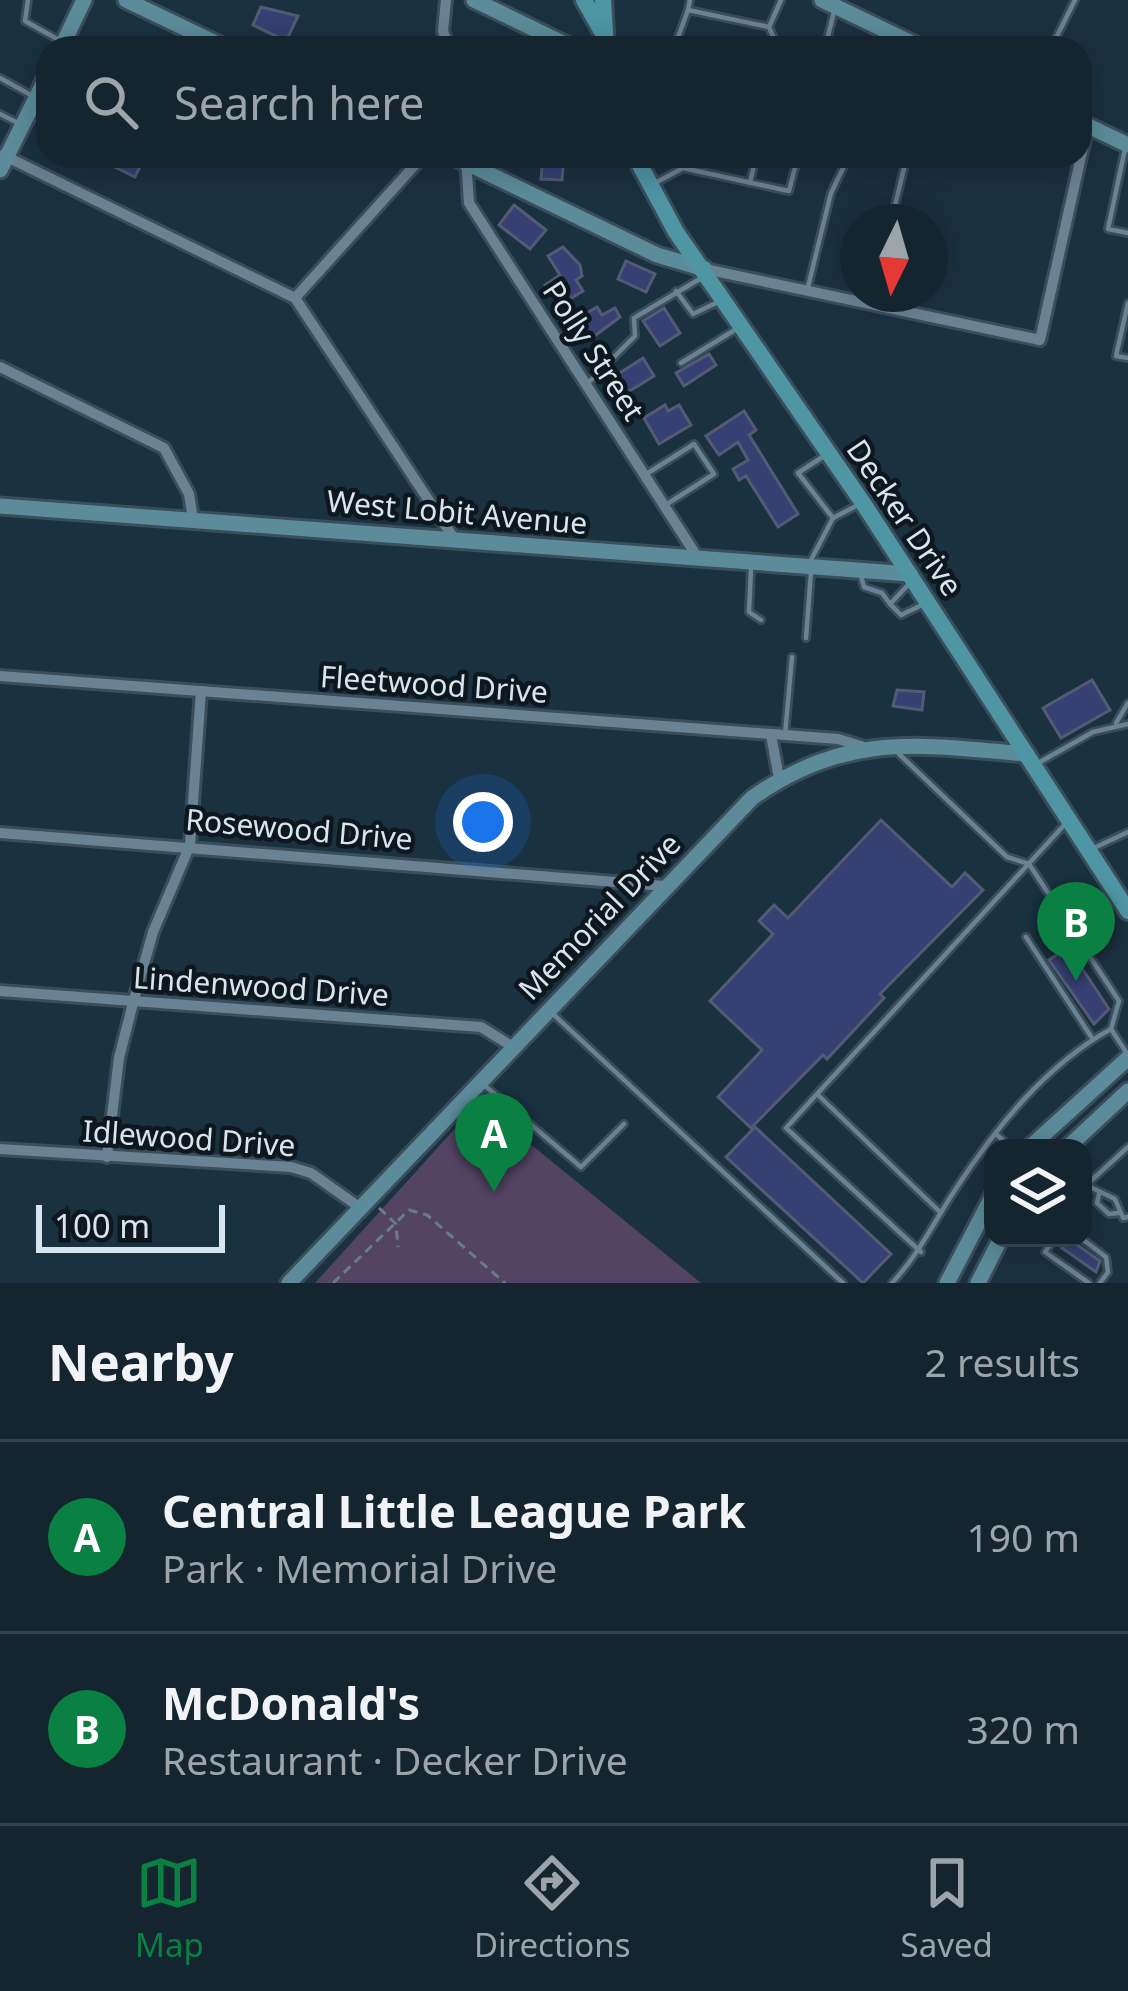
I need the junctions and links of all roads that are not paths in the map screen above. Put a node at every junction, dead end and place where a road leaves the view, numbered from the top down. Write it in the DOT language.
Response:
graph roads {
  1 [pos="28,0"];
  2 [pos="84,0"];
  3 [pos="126,0"];
  4 [pos="446,0"];
  5 [pos="474,0"];
  6 [pos="584,0"];
  7 [pos="603,0"];
  8 [pos="690,0"];
  9 [pos="781,0"];
  10 [pos="1075,0"];
  11 [pos="829,3"];
  12 [pos="688,10"];
  13 [pos="769,27"];
  14 [pos="46,36"];
  15 [pos="66,36"];
  16 [pos="201,36"];
  17 [pos="448,36"];
  18 [pos="548,36"];
  19 [pos="602,36"];
  20 [pos="604,36"];
  21 [pos="678,36"];
  22 [pos="773,36"];
  23 [pos="826,36"];
  24 [pos="897,36"];
  25 [pos="1057,36"];
  26 [pos="0,78"];
  27 [pos="36,97"];
  28 [pos="0,114"];
  29 [pos="22,125"];
  30 [pos="1092,127"];
  31 [pos="1127,145"];
  32 [pos="2,160"];
  33 [pos="412,168"];
  34 [pos="463,168"];
  35 [pos="481,168"];
  36 [pos="642,168"];
  37 [pos="753,168"];
  38 [pos="795,168"];
  39 [pos="843,168"];
  40 [pos="904,168"];
  41 [pos="1075,168"];
  42 [pos="750,182"];
  43 [pos="650,185"];
  44 [pos="895,204"];
  45 [pos="1128,233"];
  46 [pos="707,272"];
  47 [pos="676,291"];
  48 [pos="807,291"];
  49 [pos="840,296"];
  50 [pos="295,298"];
  51 [pos="725,299"];
  52 [pos="1128,303"];
  53 [pos="922,312"];
  54 [pos="742,325"];
  55 [pos="1128,358"];
  56 [pos="681,363"];
  57 [pos="0,367"];
  58 [pos="586,385"];
  59 [pos="829,454"];
  60 [pos="645,476"];
  61 [pos="862,503"];
  62 [pos="0,506"];
  63 [pos="664,506"];
  64 [pos="833,518"];
  65 [pos="194,519"];
  66 [pos="455,539"];
  67 [pos="698,559"];
  68 [pos="751,563"];
  69 [pos="811,567"];
  70 [pos="860,571"];
  71 [pos="911,577"];
  72 [pos="928,602"];
  73 [pos="890,604"];
  74 [pos="760,620"];
  75 [pos="806,638"];
  76 [pos="792,657"];
  77 [pos="0,676"];
  78 [pos="201,691"];
  79 [pos="1128,703"];
  80 [pos="1116,723"];
  81 [pos="1128,724"];
  82 [pos="771,734"];
  83 [pos="785,735"];
  84 [pos="888,743"];
  85 [pos="864,747"];
  86 [pos="1031,759"];
  87 [pos="779,778"];
  88 [pos="1069,820"];
  89 [pos="1128,832"];
  90 [pos="0,833"];
  91 [pos="190,845"];
  92 [pos="1089,851"];
  93 [pos="1029,864"];
  94 [pos="665,886"];
  95 [pos="1127,906"];
  96 [pos="1026,937"];
  97 [pos="0,991"];
  98 [pos="133,1003"];
  99 [pos="549,1010"];
  100 [pos="1112,1029"];
  101 [pos="1093,1039"];
  102 [pos="513,1047"];
  103 [pos="1128,1056"];
  104 [pos="480,1081"];
  105 [pos="1128,1091"];
  106 [pos="817,1094"];
  107 [pos="624,1124"];
  108 [pos="996,1134"];
  109 [pos="1002,1139"];
  110 [pos="1039,1139"];
  111 [pos="1077,1139"];
  112 [pos="1128,1147"];
  113 [pos="0,1149"];
  114 [pos="107,1157"];
  115 [pos="1092,1179"];
  116 [pos="1092,1190"];
  117 [pos="1099,1194"];
  118 [pos="366,1205"];
  119 [pos="984,1212"];
  120 [pos="940,1213"];
  121 [pos="1119,1213"];
  122 [pos="1128,1217"];
  123 [pos="1092,1246"];
  124 [pos="997,1247"];
  125 [pos="1048,1247"];
  126 [pos="921,1252"];
  127 [pos="950,1276"];
  128 [pos="980,1282"];
  129 [pos="289,1283"];
  130 [pos="843,1283"];
  131 [pos="892,1283"];
  132 [pos="1089,1283"];
  133 [pos="1100,1283"];
  1 -- 14 [label="lane"];
  2 -- 15 [label="street"];
  3 -- 16 [label="street"];
  4 -- 17 [label="street"];
  5 -- 18 [label="street"];
  6 -- 19 [label="main road"];
  7 -- 20 [label="main road"];
  8 -- 12 [label="lane"];
  9 -- 13 [label="lane"];
  10 -- 25 [label="lane"];
  11 -- 23 [label="lane"];
  11 -- 24 [label="street"];
  12 -- 13 [label="lane"];
  12 -- 21 [label="lane"];
  13 -- 22 [label="lane"];
  26 -- 27 [label="lane"];
  27 -- 29 [label="street"];
  28 -- 29 [label="lane"];
  29 -- 32 [label="street"];
  30 -- 31 [label="street"];
  31 -- 45 [label="lane"];
  32 -- 50 [label="street"];
  33 -- 50 [label="street"];
  34 -- 58 [label="street, Polly Street"];
  35 -- 46 [label="street"];
  36 -- 43 [label="main road, Decker Drive"];
  37 -- 42 [label="lane"];
  38 -- 42 [label="lane"];
  39 -- 48 [label="lane"];
  40 -- 44 [label="lane"];
  41 -- 53 [label="street"];
  42 -- 43 [label="lane"];
  43 -- 46 [label="main road, Decker Drive"];
  46 -- 47 [label="lane"];
  46 -- 48 [label="street"];
  46 -- 51 [label="main road, Decker Drive"];
  47 -- 51 [label="lane"];
  47 -- 58 [label="lane"];
  48 -- 49 [label="street"];
  50 -- 66 [label="street"];
  51 -- 54 [label="main road, Decker Drive"];
  52 -- 55 [label="lane"];
  54 -- 56 [label="lane"];
  54 -- 59 [label="main road, Decker Drive"];
  57 -- 65 [label="street"];
  58 -- 60 [label="street, Polly Street"];
  59 -- 61 [label="main road, Decker Drive"];
  59 -- 64 [label="lane"];
  60 -- 63 [label="street, Polly Street"];
  60 -- 63 [label="lane"];
  61 -- 64 [label="lane"];
  61 -- 71 [label="main road, Decker Drive"];
  62 -- 65 [label="street, West Lobit Avenue"];
  63 -- 67 [label="street, Polly Street"];
  64 -- 69 [label="lane"];
  65 -- 66 [label="street, West Lobit Avenue"];
  66 -- 67 [label="street, West Lobit Avenue"];
  67 -- 68 [label="street, West Lobit Avenue"];
  68 -- 69 [label="street, West Lobit Avenue"];
  68 -- 74 [label="lane"];
  69 -- 70 [label="street, West Lobit Avenue"];
  69 -- 75 [label="lane"];
  70 -- 71 [label="street, West Lobit Avenue"];
  70 -- 73 [label="lane"];
  71 -- 72 [label="main road, Decker Drive"];
  71 -- 73 [label="lane"];
  72 -- 73 [label="lane"];
  72 -- 86 [label="main road, Decker Drive"];
  76 -- 83 [label="lane"];
  77 -- 78 [label="street, Fleetwood Drive"];
  78 -- 82 [label="street, Fleetwood Drive"];
  78 -- 91 [label="street"];
  79 -- 80 [label="lane"];
  80 -- 81 [label="lane"];
  80 -- 86 [label="lane"];
  82 -- 83 [label="street, Fleetwood Drive"];
  82 -- 87 [label="street"];
  83 -- 85 [label="street, Fleetwood Drive"];
  84 -- 85 [label="street, Memorial Drive"];
  84 -- 86 [label="street, Memorial Drive"];
  84 -- 93 [label="lane"];
  85 -- 87 [label="street, Memorial Drive"];
  86 -- 88 [label="main road, Decker Drive"];
  87 -- 94 [label="street, Memorial Drive"];
  88 -- 92 [label="main road, Decker Drive"];
  88 -- 93 [label="lane"];
  89 -- 92 [label="lane"];
  90 -- 91 [label="street, Rosewood Drive"];
  91 -- 94 [label="street, Rosewood Drive"];
  91 -- 98 [label="street"];
  92 -- 95 [label="main road, Decker Drive"];
  93 -- 100 [label="lane"];
  93 -- 106 [label="lane"];
  94 -- 99 [label="street, Memorial Drive"];
  96 -- 101 [label="lane"];
  97 -- 98 [label="street, Lindenwood Drive"];
  98 -- 102 [label="street, Lindenwood Drive"];
  98 -- 114 [label="street"];
  99 -- 102 [label="street, Memorial Drive"];
  99 -- 130 [label="lane"];
  100 -- 101 [label="lane"];
  100 -- 103 [label="lane"];
  101 -- 108 [label="lane"];
  102 -- 104 [label="street, Memorial Drive"];
  103 -- 110 [label="street"];
  104 -- 107 [label="lane"];
  104 -- 118 [label="street, Memorial Drive"];
  105 -- 111 [label="street"];
  106 -- 120 [label="lane"];
  106 -- 126 [label="lane"];
  108 -- 109 [label="lane"];
  108 -- 120 [label="lane"];
  112 -- 115 [label="lane"];
  113 -- 114 [label="street, Idlewood Drive"];
  114 -- 118 [label="street, Idlewood Drive"];
  116 -- 117 [label="lane"];
  117 -- 121 [label="lane"];
  117 -- 121 [label="lane"];
  118 -- 129 [label="street, Memorial Drive"];
  119 -- 127 [label="street"];
  120 -- 126 [label="lane"];
  121 -- 122 [label="lane"];
  123 -- 133 [label="lane"];
  124 -- 128 [label="street"];
  125 -- 132 [label="lane"];
  126 -- 131 [label="lane"];
  127 -- 128 [label="street"];
}
